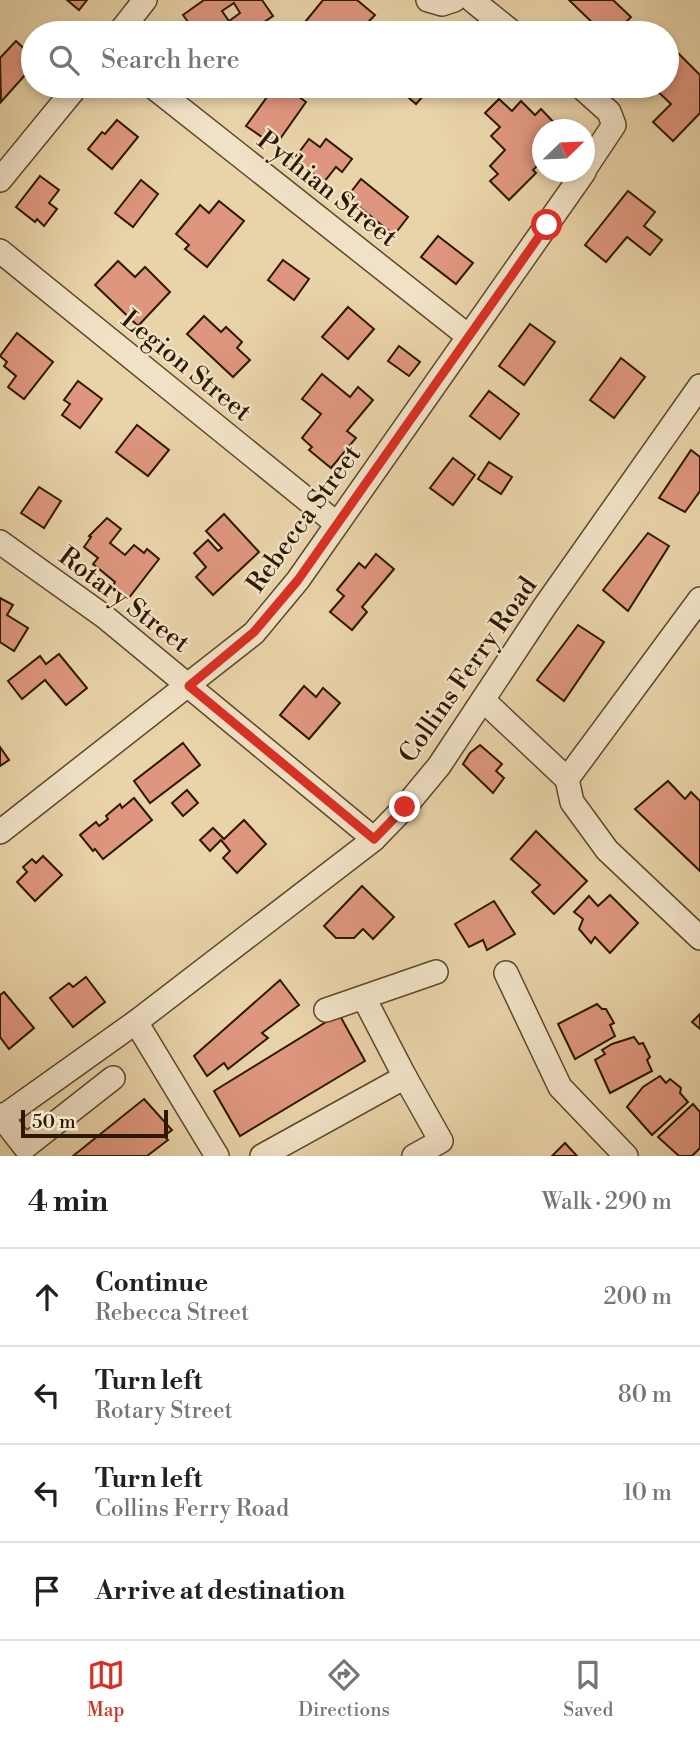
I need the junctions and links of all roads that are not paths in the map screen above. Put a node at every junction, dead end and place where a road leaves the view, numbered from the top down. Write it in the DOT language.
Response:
graph roads {
  1 [pos="145,0"];
  2 [pos="428,0"];
  3 [pos="454,0"];
  4 [pos="472,0"];
  5 [pos="128,21"];
  6 [pos="498,21"];
  7 [pos="67,98"];
  8 [pos="167,98"];
  9 [pos="593,98"];
  10 [pos="595,154"];
  11 [pos="0,180"];
  12 [pos="576,182"];
  13 [pos="0,251"];
  14 [pos="468,336"];
  15 [pos="700,386"];
  16 [pos="337,524"];
  17 [pos="0,542"];
  18 [pos="700,599"];
  19 [pos="189,686"];
  20 [pos="483,700"];
  21 [pos="567,779"];
  22 [pos="0,832"];
  23 [pos="374,839"];
  24 [pos="700,938"];
  25 [pos="436,972"];
  26 [pos="506,973"];
  27 [pos="364,998"];
  28 [pos="326,1010"];
  29 [pos="136,1022"];
  30 [pos="405,1077"];
  31 [pos="113,1078"];
  32 [pos="0,1117"];
  33 [pos="446,1148"];
  34 [pos="216,1156"];
  35 [pos="261,1156"];
  36 [pos="414,1156"];
  37 [pos="626,1156"];
  1 -- 5 [label="street"];
  2 -- 3 [label="street"];
  4 -- 6 [label="street"];
  7 -- 11 [label="street"];
  8 -- 14 [label="street, Pythian Street"];
  9 -- 10 [label="street, Rebecca Street"];
  12 -- 14 [label="street, Rebecca Street"];
  13 -- 16 [label="street, Legion Street"];
  14 -- 16 [label="street, Rebecca Street"];
  15 -- 20 [label="street, Collins Ferry Road"];
  16 -- 19 [label="street, Rebecca Street"];
  17 -- 19 [label="street, Rotary Street"];
  18 -- 21 [label="street"];
  19 -- 22 [label="street, Rebecca Street"];
  19 -- 23 [label="street, Rotary Street"];
  20 -- 21 [label="street"];
  20 -- 23 [label="street, Collins Ferry Road"];
  21 -- 24 [label="street"];
  23 -- 29 [label="street, Collins Ferry Road"];
  25 -- 27 [label="street"];
  26 -- 37 [label="street"];
  27 -- 28 [label="street"];
  27 -- 30 [label="street"];
  29 -- 32 [label="street, Collins Ferry Road"];
  29 -- 34 [label="street"];
  30 -- 33 [label="street"];
  30 -- 35 [label="street"];
  31 -- 32 [label="street"];
  33 -- 36 [label="street"];
}
